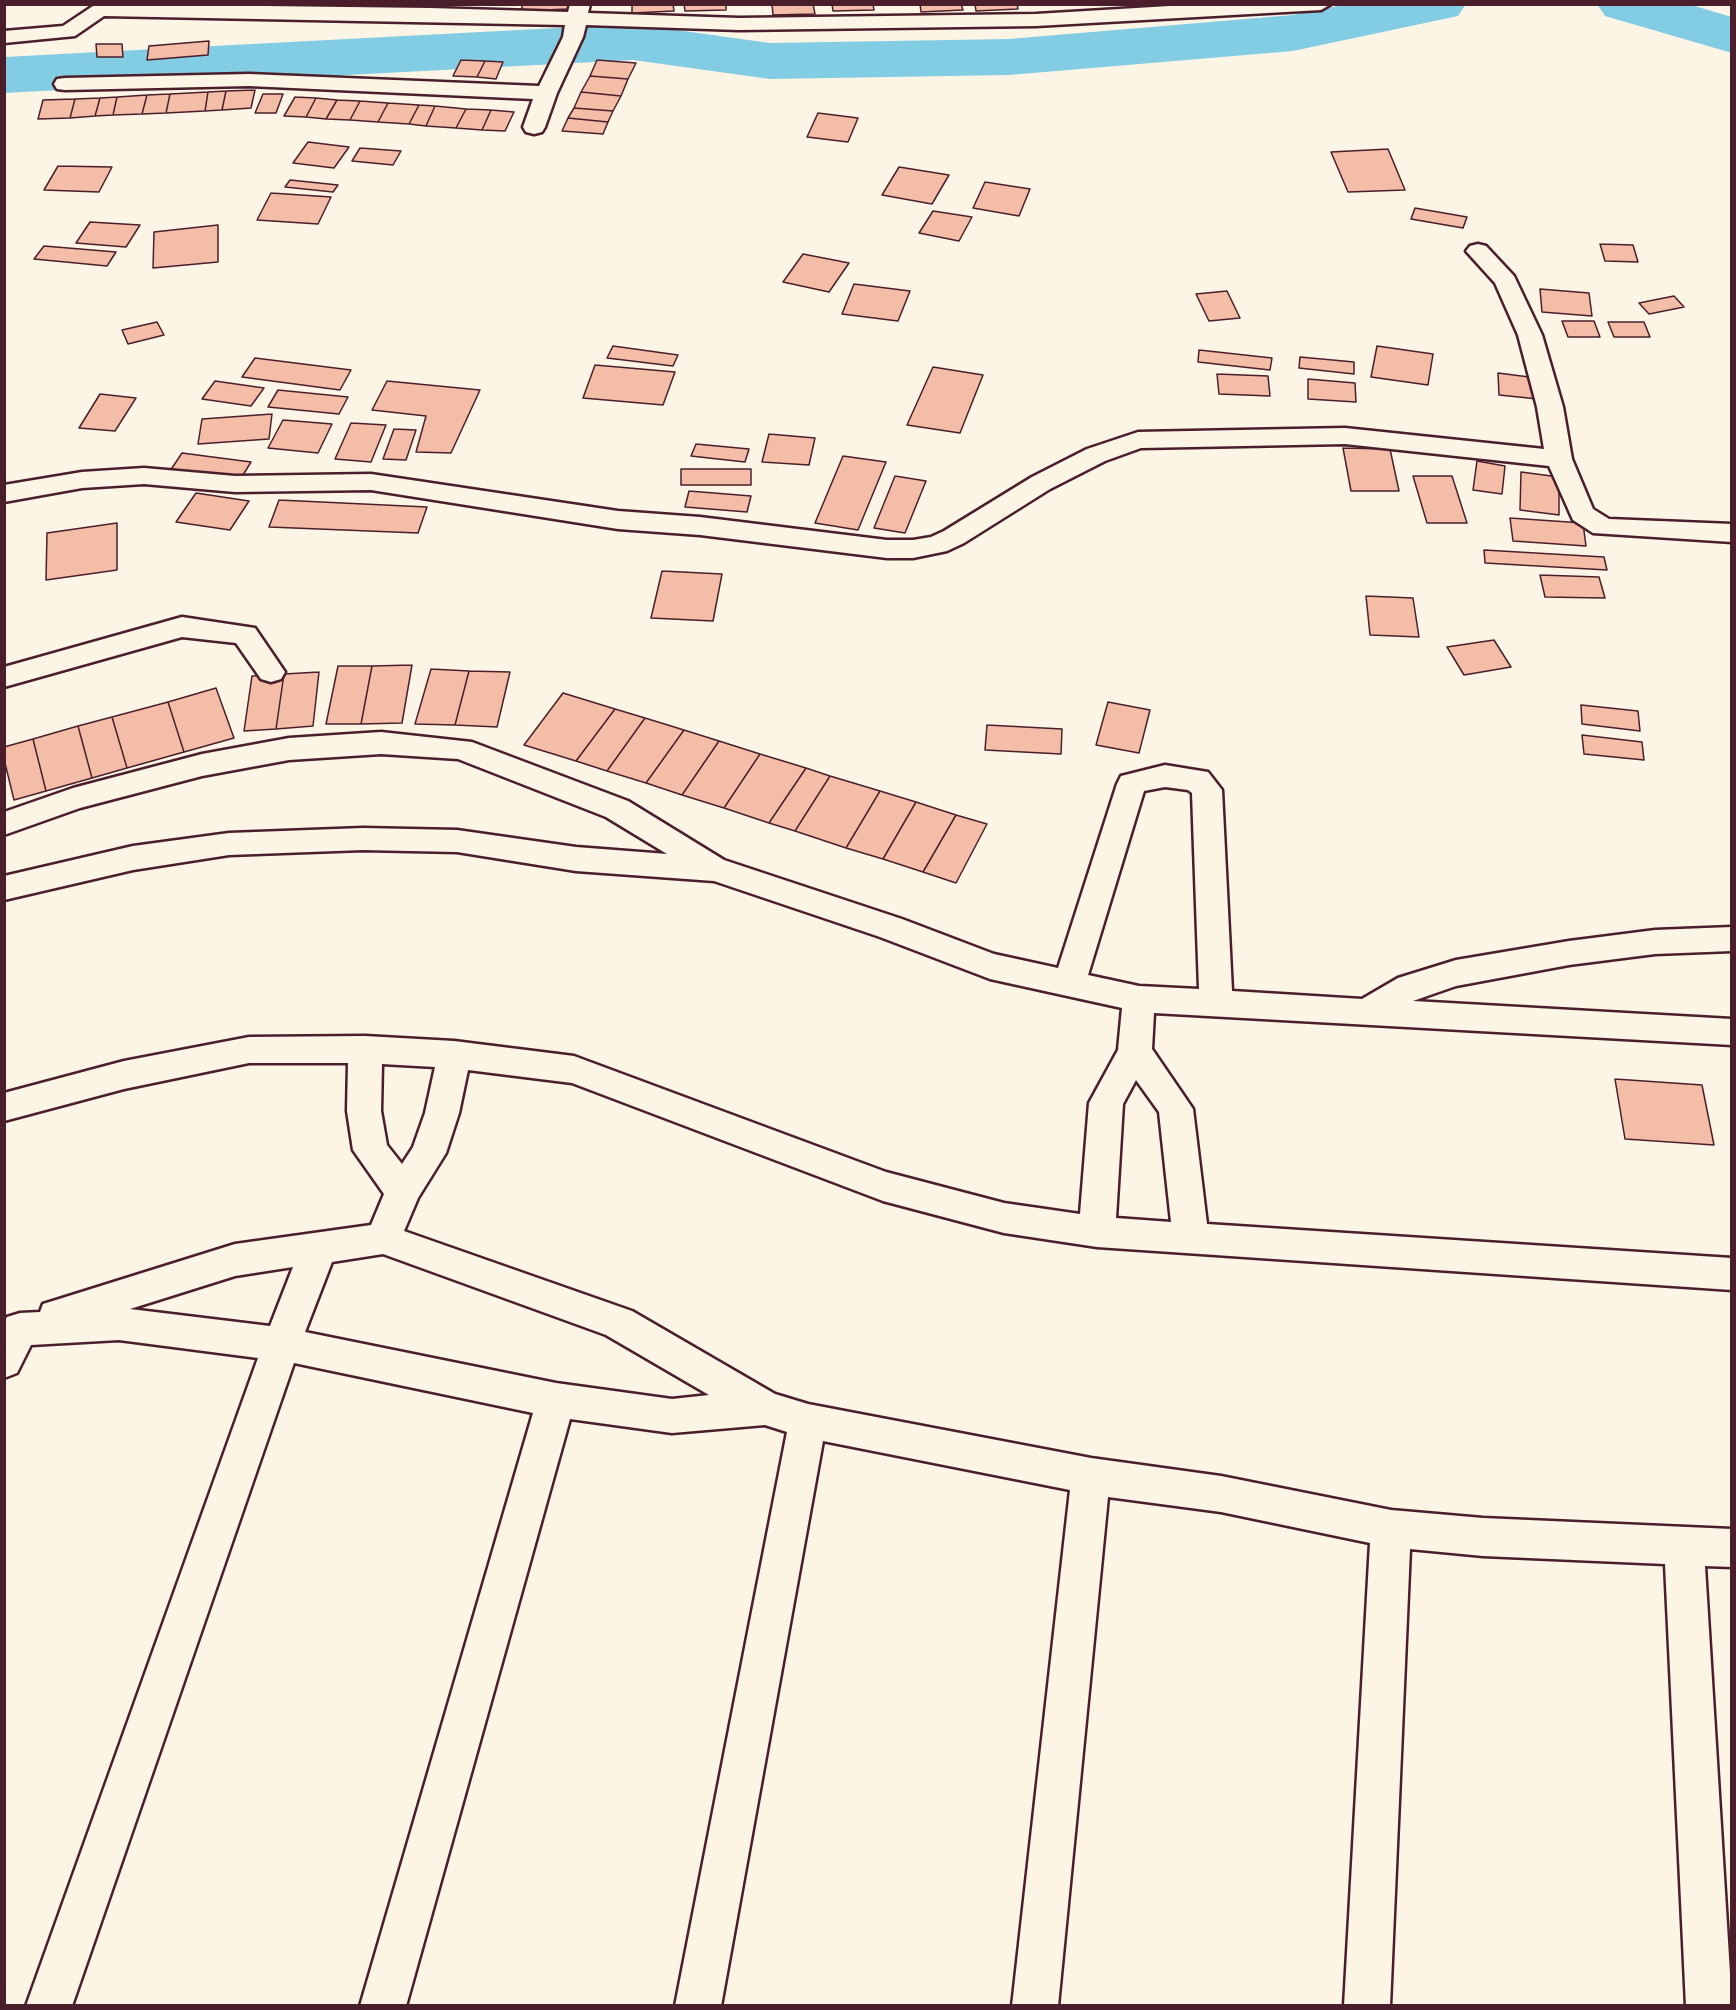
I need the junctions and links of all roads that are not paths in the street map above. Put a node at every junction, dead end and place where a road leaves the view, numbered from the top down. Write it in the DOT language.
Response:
graph roads {
  1 [pos="1321,4"];
  2 [pos="101,7"];
  3 [pos="431,9"];
  4 [pos="1174,9"];
  5 [pos="1035,12"];
  6 [pos="890,13"];
  7 [pos="739,14"];
  8 [pos="573,29"];
  9 [pos="4,37"];
  10 [pos="65,84"];
  11 [pos="546,93"];
  12 [pos="534,127"];
  13 [pos="1478,251"];
  14 [pos="1559,459"];
  15 [pos="4,494"];
  16 [pos="1731,533"];
  17 [pos="271,672"];
  18 [pos="4,676"];
  19 [pos="4,824"];
  20 [pos="716,869"];
  21 [pos="4,888"];
  22 [pos="1731,939"];
  23 [pos="1069,984"];
  24 [pos="1139,999"];
  25 [pos="1215,1005"];
  26 [pos="1366,1012"];
  27 [pos="1731,1032"];
  28 [pos="365,1049"];
  29 [pos="1135,1051"];
  30 [pos="454,1055"];
  31 [pos="4,1107"];
  32 [pos="403,1191"];
  33 [pos="1097,1232"];
  34 [pos="1191,1237"];
  35 [pos="383,1239"];
  36 [pos="319,1248"];
  37 [pos="1731,1274"];
  38 [pos="10,1342"];
  39 [pos="282,1344"];
  40 [pos="556,1400"];
  41 [pos="765,1408"];
  42 [pos="808,1421"];
  43 [pos="1091,1476"];
  44 [pos="1391,1529"];
  45 [pos="1684,1547"];
  46 [pos="1731,1548"];
  47 [pos="49,2006"];
  48 [pos="383,2006"];
  49 [pos="698,2006"];
  50 [pos="1035,2006"];
  51 [pos="1367,2006"];
  52 [pos="1709,2006"];
  1 -- 4 [label="street"];
  2 -- 3 [label="street"];
  2 -- 9 [label="street"];
  3 -- 8 [label="street"];
  4 -- 5 [label="street"];
  5 -- 6 [label="street"];
  6 -- 7 [label="street"];
  7 -- 8 [label="street"];
  8 -- 11 [label="street"];
  10 -- 11 [label="street"];
  11 -- 12 [label="street"];
  13 -- 14 [label="street"];
  14 -- 15 [label="street"];
  14 -- 16 [label="street"];
  17 -- 18 [label="street"];
  19 -- 20 [label="street"];
  20 -- 21 [label="street"];
  20 -- 23 [label="street"];
  22 -- 26 [label="street"];
  23 -- 24 [label="street"];
  23 -- 25 [label="street"];
  24 -- 25 [label="street"];
  24 -- 29 [label="street"];
  25 -- 26 [label="street"];
  26 -- 27 [label="street"];
  28 -- 30 [label="street"];
  28 -- 31 [label="street"];
  28 -- 32 [label="street"];
  29 -- 33 [label="street"];
  29 -- 34 [label="street"];
  30 -- 32 [label="street"];
  30 -- 33 [label="street"];
  32 -- 35 [label="street"];
  33 -- 34 [label="street"];
  34 -- 37 [label="street"];
  35 -- 36 [label="street"];
  35 -- 41 [label="street"];
  36 -- 38 [label="street"];
  36 -- 39 [label="street"];
  38 -- 39 [label="street"];
  39 -- 40 [label="street"];
  39 -- 47 [label="street"];
  40 -- 41 [label="street"];
  40 -- 48 [label="street"];
  41 -- 42 [label="street"];
  42 -- 43 [label="street"];
  42 -- 49 [label="street"];
  43 -- 44 [label="street"];
  43 -- 50 [label="street"];
  44 -- 45 [label="street"];
  44 -- 51 [label="street"];
  45 -- 46 [label="street"];
  45 -- 52 [label="street"];
}
